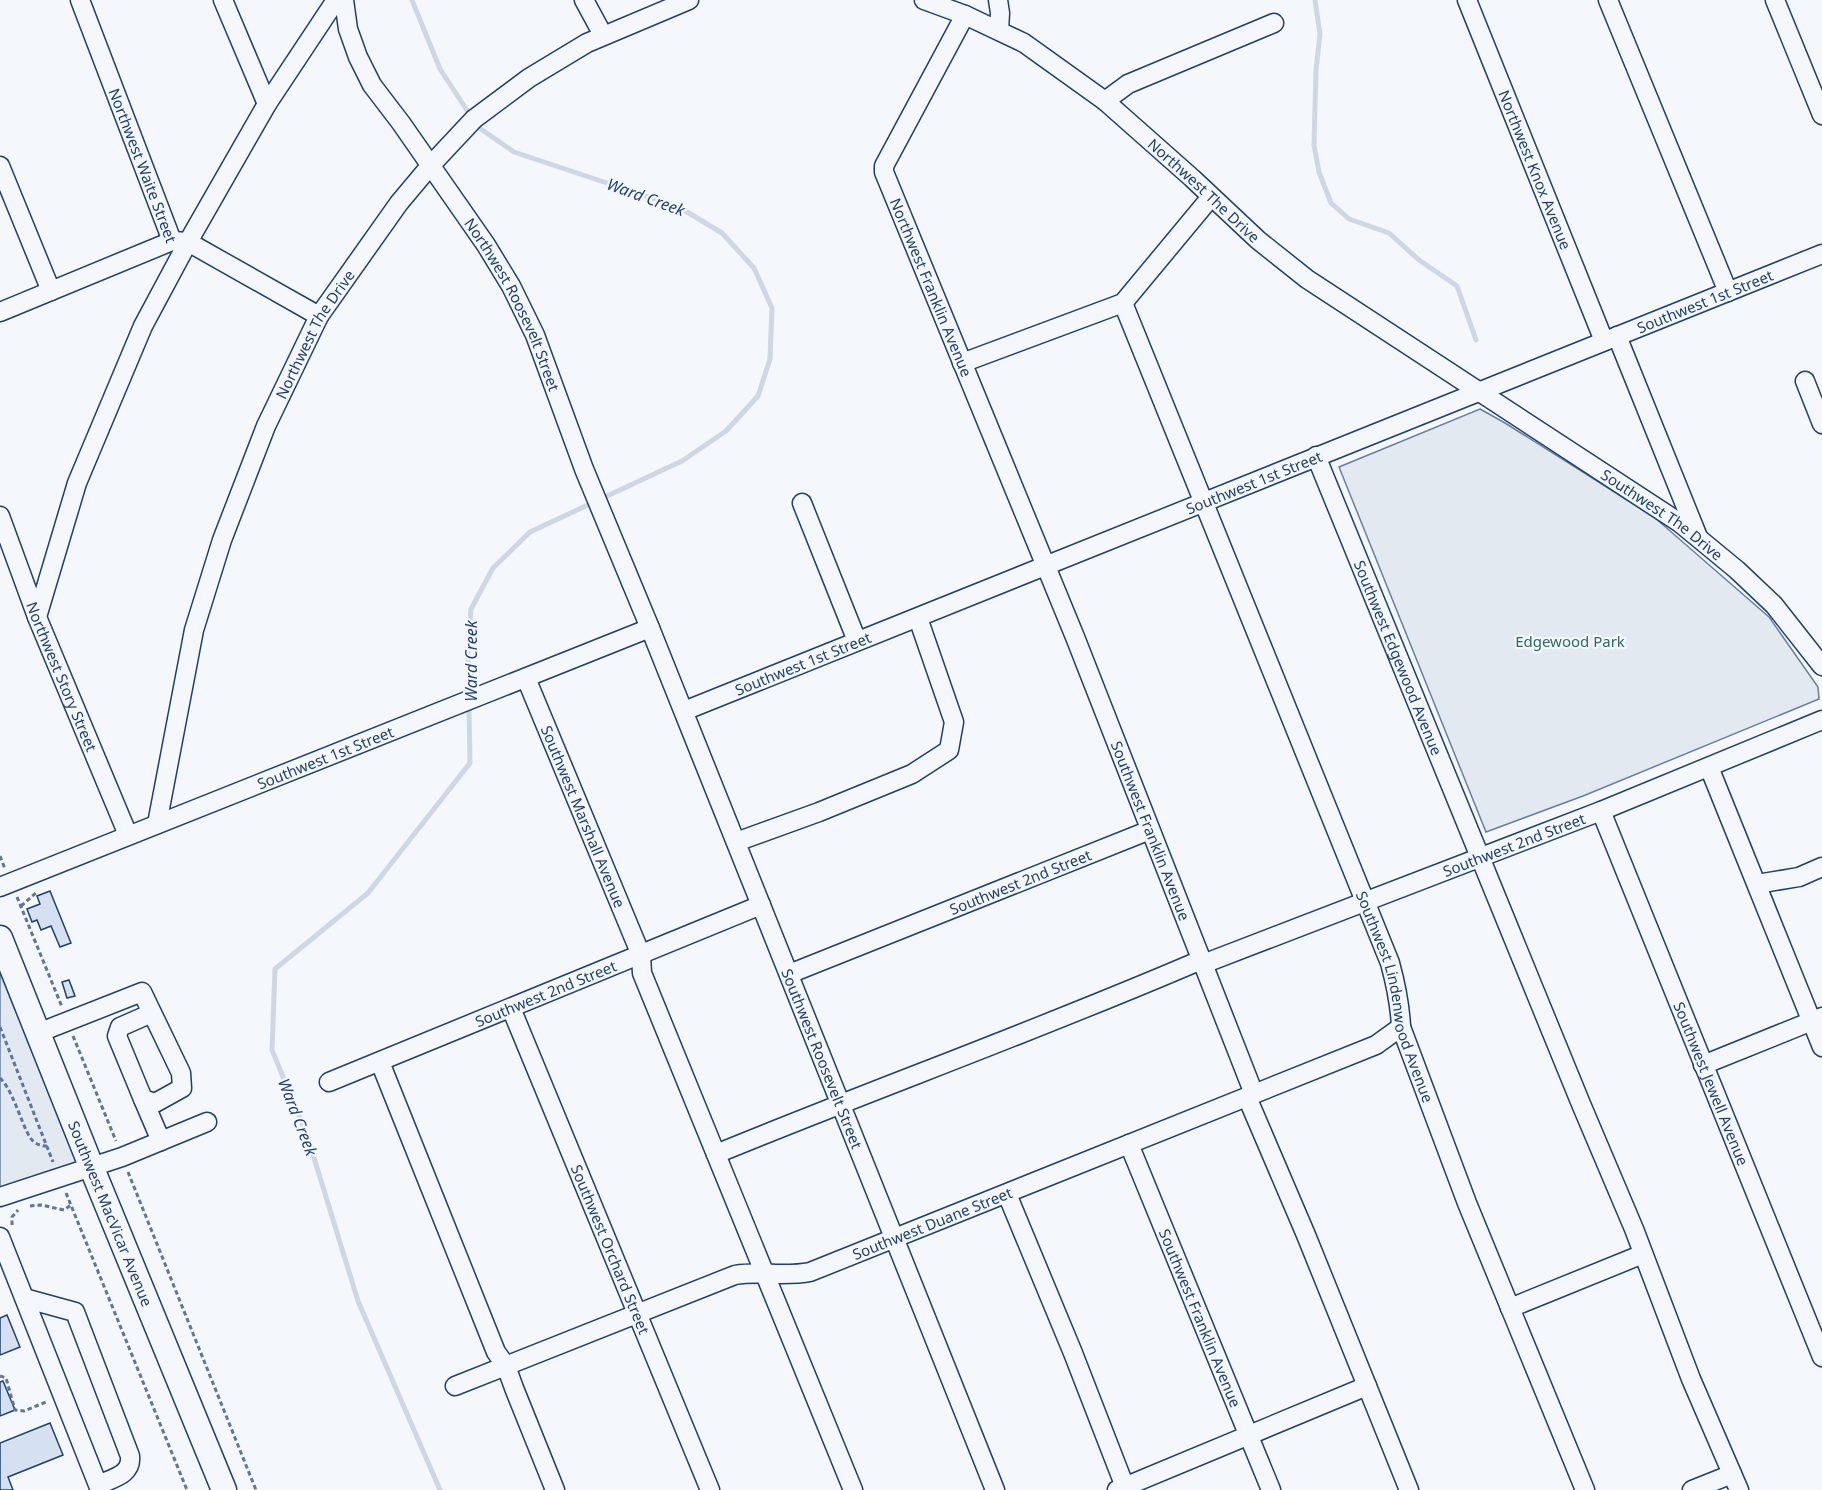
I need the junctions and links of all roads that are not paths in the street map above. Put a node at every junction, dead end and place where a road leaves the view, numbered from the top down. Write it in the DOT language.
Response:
graph roads {
  1 [pos="80,0"];
  2 [pos="223,0"];
  3 [pos="336,0"];
  4 [pos="344,0"];
  5 [pos="584,0"];
  6 [pos="689,0"];
  7 [pos="924,0"];
  8 [pos="998,0"];
  9 [pos="1467,0"];
  10 [pos="1608,0"];
  11 [pos="1775,0"];
  12 [pos="964,15"];
  13 [pos="1274,23"];
  14 [pos="999,30"];
  15 [pos="603,35"];
  16 [pos="1105,101"];
  17 [pos="267,104"];
  18 [pos="1822,115"];
  19 [pos="0,166"];
  20 [pos="430,166"];
  21 [pos="1211,197"];
  22 [pos="180,242"];
  23 [pos="1822,254"];
  24 [pos="51,291"];
  25 [pos="1728,292"];
  26 [pos="1123,303"];
  27 [pos="0,312"];
  28 [pos="319,316"];
  29 [pos="1610,338"];
  30 [pos="963,363"];
  31 [pos="1804,381"];
  32 [pos="1479,390"];
  33 [pos="1822,424"];
  34 [pos="1316,456"];
  35 [pos="1204,502"];
  36 [pos="802,503"];
  37 [pos="0,516"];
  38 [pos="1698,537"];
  39 [pos="1046,567"];
  40 [pos="37,617"];
  41 [pos="918,618"];
  42 [pos="650,628"];
  43 [pos="857,641"];
  44 [pos="1822,666"];
  45 [pos="526,678"];
  46 [pos="684,711"];
  47 [pos="1822,720"];
  48 [pos="1709,766"];
  49 [pos="1601,811"];
  50 [pos="157,824"];
  51 [pos="1150,830"];
  52 [pos="128,835"];
  53 [pos="736,842"];
  54 [pos="1480,858"];
  55 [pos="1822,867"];
  56 [pos="1757,884"];
  57 [pos="0,887"];
  58 [pos="1364,902"];
  59 [pos="761,905"];
  60 [pos="0,938"];
  61 [pos="1202,962"];
  62 [pos="641,964"];
  63 [pos="789,974"];
  64 [pos="511,1008"];
  65 [pos="152,1013"];
  66 [pos="1817,1019"];
  67 [pos="1401,1027"];
  68 [pos="38,1033"];
  69 [pos="1822,1047"];
  70 [pos="380,1062"];
  71 [pos="1703,1065"];
  72 [pos="329,1083"];
  73 [pos="1251,1096"];
  74 [pos="143,1099"];
  75 [pos="840,1103"];
  76 [pos="207,1122"];
  77 [pos="161,1141"];
  78 [pos="1130,1144"];
  79 [pos="716,1154"];
  80 [pos="91,1166"];
  81 [pos="1007,1194"];
  82 [pos="0,1197"];
  83 [pos="3,1234"];
  84 [pos="895,1239"];
  85 [pos="1643,1254"];
  86 [pos="764,1273"];
  87 [pos="24,1298"];
  88 [pos="1510,1308"];
  89 [pos="638,1314"];
  90 [pos="1816,1325"];
  91 [pos="1822,1357"];
  92 [pos="506,1366"];
  93 [pos="454,1386"];
  94 [pos="1367,1386"];
  95 [pos="1250,1436"];
  96 [pos="1735,1482"];
  97 [pos="1121,1488"];
  98 [pos="224,1490"];
  99 [pos="555,1490"];
  100 [pos="710,1490"];
  101 [pos="853,1490"];
  102 [pos="995,1490"];
  103 [pos="1271,1490"];
  104 [pos="1409,1490"];
  105 [pos="1585,1490"];
  106 [pos="1692,1490"];
  1 -- 22 [label="street, Northwest Waite Street"];
  2 -- 17 [label="street"];
  3 -- 17 [label="street"];
  4 -- 20 [label="street, Northwest Roosevelt Street"];
  5 -- 15 [label="street"];
  6 -- 15 [label="street, Northwest The Drive"];
  7 -- 12 [label="street, Northwest The Drive"];
  8 -- 14 [label="street"];
  9 -- 29 [label="street, Northwest Knox Avenue"];
  10 -- 25 [label="street"];
  11 -- 18 [label="street"];
  12 -- 14 [label="street, Northwest The Drive"];
  12 -- 30 [label="street, Northwest Franklin Avenue"];
  13 -- 16 [label="street"];
  14 -- 16 [label="street, Northwest The Drive"];
  15 -- 20 [label="street, Northwest The Drive"];
  16 -- 21 [label="street, Northwest The Drive"];
  17 -- 22 [label="street"];
  19 -- 24 [label="street"];
  20 -- 28 [label="street, Northwest The Drive"];
  20 -- 42 [label="street, Northwest Roosevelt Street"];
  21 -- 26 [label="street"];
  21 -- 32 [label="street, Northwest The Drive"];
  22 -- 24 [label="street"];
  22 -- 28 [label="street, Northwest Waite Street"];
  22 -- 40 [label="street"];
  23 -- 25 [label="street, Southwest 1st Street"];
  24 -- 27 [label="street"];
  25 -- 29 [label="street, Southwest 1st Street"];
  26 -- 30 [label="street"];
  26 -- 35 [label="street, Southwest Lindenwood Avenue"];
  28 -- 50 [label="street, Northwest The Drive"];
  29 -- 32 [label="street, Southwest 1st Street"];
  29 -- 38 [label="street, Northwest Knox Avenue"];
  30 -- 39 [label="street, Northwest Franklin Avenue"];
  31 -- 33 [label="street"];
  32 -- 34 [label="street, Southwest 1st Street"];
  32 -- 38 [label="street, Southwest The Drive"];
  34 -- 35 [label="street, Southwest 1st Street"];
  34 -- 54 [label="street, Southwest Edgewood Avenue"];
  35 -- 39 [label="street, Southwest 1st Street"];
  35 -- 58 [label="street, Southwest Lindenwood Avenue"];
  36 -- 43 [label="street"];
  37 -- 40 [label="street, Northwest Story Street"];
  38 -- 44 [label="street, Southwest The Drive"];
  39 -- 41 [label="street, Southwest 1st Street"];
  39 -- 51 [label="street, Southwest Franklin Avenue"];
  40 -- 52 [label="street, Northwest Story Street"];
  41 -- 43 [label="street, Southwest 1st Street"];
  41 -- 53 [label="street"];
  42 -- 45 [label="street, Southwest 1st Street"];
  42 -- 46 [label="street, Southwest Roosevelt Street"];
  43 -- 46 [label="street, Southwest 1st Street"];
  45 -- 50 [label="street, Southwest 1st Street"];
  45 -- 62 [label="street, Southwest Marshall Avenue"];
  46 -- 53 [label="street, Southwest Roosevelt Street"];
  47 -- 48 [label="street, Southwest 2nd Street"];
  48 -- 49 [label="street, Southwest 2nd Street"];
  48 -- 56 [label="street"];
  49 -- 54 [label="street, Southwest 2nd Street"];
  49 -- 71 [label="street, Southwest Jewell Avenue"];
  50 -- 52 [label="street, Southwest 1st Street"];
  51 -- 61 [label="street, Southwest Franklin Avenue"];
  51 -- 63 [label="street, Southwest 2nd Street"];
  52 -- 57 [label="street, Southwest 1st Street"];
  53 -- 59 [label="street, Southwest Roosevelt Street"];
  54 -- 58 [label="street, Southwest 2nd Street"];
  54 -- 85 [label="street, Southwest Edgewood Avenue"];
  55 -- 56 [label="street"];
  56 -- 66 [label="street"];
  58 -- 61 [label="street, Southwest 2nd Street"];
  58 -- 67 [label="street, Southwest Lindenwood Avenue"];
  59 -- 62 [label="street, Southwest 2nd Street"];
  59 -- 63 [label="street, Southwest Roosevelt Street"];
  60 -- 68 [label="main road, Southwest MacVicar Avenue"];
  61 -- 73 [label="street, Southwest Franklin Avenue"];
  61 -- 75 [label="street, Southwest 2nd Street"];
  62 -- 64 [label="street, Southwest 2nd Street"];
  62 -- 79 [label="street, Southwest Marshall Avenue"];
  63 -- 75 [label="street, Southwest Roosevelt Street"];
  64 -- 70 [label="street, Southwest 2nd Street"];
  64 -- 89 [label="street, Southwest Orchard Street"];
  65 -- 68 [label="street"];
  65 -- 74 [label="street"];
  65 -- 74 [label="street"];
  66 -- 69 [label="street"];
  66 -- 71 [label="street"];
  67 -- 73 [label="street, Southwest Duane Street"];
  67 -- 88 [label="street, Southwest Lindenwood Avenue"];
  68 -- 80 [label="main road, Southwest MacVicar Avenue"];
  70 -- 72 [label="street, Southwest 2nd Street"];
  70 -- 92 [label="street"];
  71 -- 90 [label="street, Southwest Jewell Avenue"];
  73 -- 78 [label="street, Southwest Duane Street"];
  73 -- 94 [label="street, Southwest Franklin Avenue"];
  74 -- 77 [label="street"];
  75 -- 79 [label="street, Southwest 2nd Street"];
  75 -- 84 [label="street, Southwest Roosevelt Street"];
  76 -- 77 [label="street"];
  77 -- 80 [label="street"];
  78 -- 81 [label="street, Southwest Duane Street"];
  78 -- 95 [label="street, Southwest Franklin Avenue"];
  79 -- 86 [label="street, Southwest Marshall Avenue"];
  80 -- 82 [label="street"];
  80 -- 98 [label="main road, Southwest MacVicar Avenue"];
  81 -- 84 [label="street, Southwest Duane Street"];
  81 -- 97 [label="street"];
  83 -- 87 [label="street"];
  84 -- 86 [label="street, Southwest Duane Street"];
  84 -- 102 [label="street, Southwest Roosevelt Street"];
  85 -- 88 [label="street"];
  85 -- 96 [label="street, Southwest Edgewood Avenue"];
  86 -- 89 [label="street, Southwest Duane Street"];
  86 -- 101 [label="street, Southwest Marshall Avenue"];
  87 -- 87 [label="street"];
  88 -- 105 [label="street, Southwest Lindenwood Avenue"];
  89 -- 92 [label="street, Southwest Duane Street"];
  89 -- 100 [label="street, Southwest Orchard Street"];
  90 -- 91 [label="street, Southwest Jewell Avenue"];
  92 -- 93 [label="street, Southwest Duane Street"];
  92 -- 99 [label="street"];
  94 -- 95 [label="street"];
  94 -- 104 [label="street, Southwest Franklin Avenue"];
  95 -- 97 [label="street"];
  95 -- 103 [label="street, Southwest Franklin Avenue"];
  96 -- 106 [label="street"];
}
